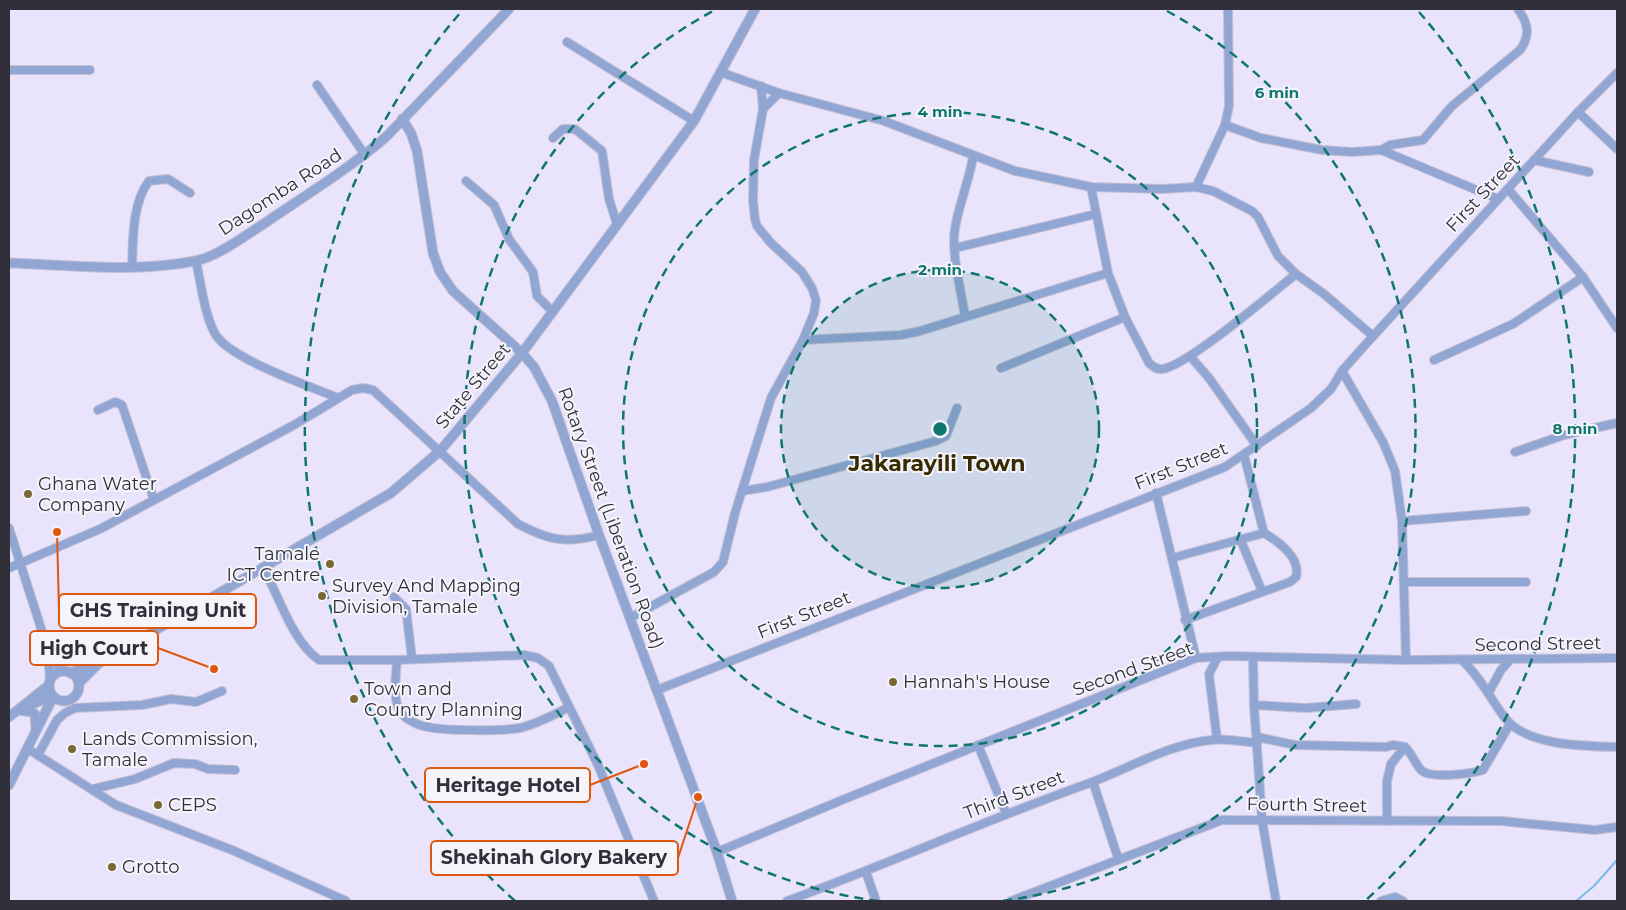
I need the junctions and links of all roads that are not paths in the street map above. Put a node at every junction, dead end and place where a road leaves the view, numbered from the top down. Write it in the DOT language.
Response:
graph roads {
  1 [pos="508,9"];
  2 [pos="755,9"];
  3 [pos="1228,9"];
  4 [pos="1518,9"];
  5 [pos="567,42"];
  6 [pos="9,70"];
  7 [pos="90,70"];
  8 [pos="720,72"];
  9 [pos="1617,72"];
  10 [pos="317,85"];
  11 [pos="761,86"];
  12 [pos="779,93"];
  13 [pos="763,110"];
  14 [pos="1578,112"];
  15 [pos="402,119"];
  16 [pos="694,121"];
  17 [pos="1225,125"];
  18 [pos="553,138"];
  19 [pos="1617,149"];
  20 [pos="1381,150"];
  21 [pos="364,155"];
  22 [pos="974,157"];
  23 [pos="1534,160"];
  24 [pos="1589,172"];
  25 [pos="466,180"];
  26 [pos="1091,187"];
  27 [pos="1196,187"];
  28 [pos="1508,189"];
  29 [pos="190,193"];
  30 [pos="1498,198"];
  31 [pos="1096,214"];
  32 [pos="617,224"];
  33 [pos="955,248"];
  34 [pos="196,261"];
  35 [pos="9,263"];
  36 [pos="132,267"];
  37 [pos="1108,273"];
  38 [pos="1296,274"];
  39 [pos="1583,277"];
  40 [pos="1617,311"];
  41 [pos="553,312"];
  42 [pos="1609,314"];
  43 [pos="965,316"];
  44 [pos="1125,317"];
  45 [pos="1617,328"];
  46 [pos="1373,336"];
  47 [pos="804,340"];
  48 [pos="522,353"];
  49 [pos="1190,356"];
  50 [pos="1434,360"];
  51 [pos="1000,368"];
  52 [pos="1342,371"];
  53 [pos="338,398"];
  54 [pos="957,408"];
  55 [pos="98,410"];
  56 [pos="1617,424"];
  57 [pos="1257,446"];
  58 [pos="440,452"];
  59 [pos="1516,452"];
  60 [pos="1244,455"];
  61 [pos="742,490"];
  62 [pos="1156,493"];
  63 [pos="154,500"];
  64 [pos="1526,511"];
  65 [pos="1402,522"];
  66 [pos="9,528"];
  67 [pos="1264,533"];
  68 [pos="599,535"];
  69 [pos="1241,541"];
  70 [pos="1172,558"];
  71 [pos="20,563"];
  72 [pos="9,568"];
  73 [pos="263,568"];
  74 [pos="1405,582"];
  75 [pos="1526,582"];
  76 [pos="1262,591"];
  77 [pos="394,597"];
  78 [pos="630,618"];
  79 [pos="1185,620"];
  80 [pos="48,650"];
  81 [pos="1218,657"];
  82 [pos="1253,657"];
  83 [pos="1196,658"];
  84 [pos="1617,658"];
  85 [pos="412,659"];
  86 [pos="397,660"];
  87 [pos="1406,660"];
  88 [pos="1462,660"];
  89 [pos="1510,660"];
  90 [pos="99,663"];
  91 [pos="65,672"];
  92 [pos="49,683"];
  93 [pos="79,683"];
  94 [pos="657,690"];
  95 [pos="222,691"];
  96 [pos="1488,692"];
  97 [pos="55,698"];
  98 [pos="1356,704"];
  99 [pos="1254,705"];
  100 [pos="569,707"];
  101 [pos="19,710"];
  102 [pos="9,717"];
  103 [pos="1510,724"];
  104 [pos="36,732"];
  105 [pos="1217,739"];
  106 [pos="1257,740"];
  107 [pos="978,745"];
  108 [pos="1405,747"];
  109 [pos="1617,747"];
  110 [pos="28,749"];
  111 [pos="38,755"];
  112 [pos="235,770"];
  113 [pos="1093,782"];
  114 [pos="9,785"];
  115 [pos="93,789"];
  116 [pos="1006,813"];
  117 [pos="1262,820"];
  118 [pos="1387,821"];
  119 [pos="1617,827"];
  120 [pos="717,852"];
  121 [pos="1118,858"];
  122 [pos="866,872"];
  123 [pos="346,901"];
  124 [pos="654,901"];
  125 [pos="732,901"];
  126 [pos="788,901"];
  127 [pos="876,901"];
  128 [pos="1011,901"];
  129 [pos="1276,901"];
  130 [pos="1381,901"];
  131 [pos="1403,901"];
  1 -- 15 [label="street, Dagomba Road"];
  2 -- 8 [label="street, State Street"];
  3 -- 17 [label="street"];
  4 -- 20 [label="street"];
  5 -- 16 [label="street"];
  6 -- 7 [label="street"];
  8 -- 11 [label="street"];
  8 -- 16 [label="street, State Street"];
  9 -- 14 [label="street, First Street"];
  10 -- 21 [label="street"];
  11 -- 12 [label="street"];
  11 -- 13 [label="street"];
  12 -- 13 [label="street"];
  12 -- 22 [label="street"];
  13 -- 47 [label="street"];
  14 -- 19 [label="street"];
  14 -- 23 [label="street, First Street"];
  15 -- 21 [label="street, Dagomba Road"];
  15 -- 48 [label="street, Rotary Street (Liberation Road)"];
  16 -- 32 [label="street, State Street"];
  17 -- 20 [label="street"];
  17 -- 27 [label="street"];
  18 -- 32 [label="street"];
  20 -- 30 [label="street"];
  21 -- 34 [label="street, Dagomba Road"];
  22 -- 26 [label="street"];
  22 -- 33 [label="street"];
  23 -- 24 [label="street"];
  23 -- 28 [label="street, First Street"];
  25 -- 41 [label="street"];
  26 -- 27 [label="street"];
  26 -- 31 [label="street"];
  27 -- 38 [label="street"];
  28 -- 30 [label="street, First Street"];
  28 -- 39 [label="street"];
  29 -- 36 [label="street"];
  30 -- 46 [label="street, First Street"];
  31 -- 33 [label="street"];
  31 -- 37 [label="street"];
  32 -- 41 [label="street, State Street"];
  33 -- 43 [label="street"];
  34 -- 36 [label="street, Dagomba Road"];
  34 -- 53 [label="street"];
  35 -- 36 [label="street, Dagomba Road"];
  37 -- 43 [label="street"];
  37 -- 44 [label="street"];
  38 -- 46 [label="street"];
  38 -- 49 [label="street"];
  39 -- 42 [label="street"];
  39 -- 50 [label="street"];
  40 -- 42 [label="street"];
  41 -- 48 [label="street, State Street"];
  42 -- 45 [label="street"];
  43 -- 47 [label="street"];
  44 -- 49 [label="street"];
  44 -- 51 [label="street"];
  46 -- 52 [label="street, First Street"];
  47 -- 61 [label="street"];
  48 -- 58 [label="street, State Street"];
  48 -- 68 [label="street, Rotary Street (Liberation Road)"];
  49 -- 57 [label="street"];
  52 -- 57 [label="street, First Street"];
  52 -- 65 [label="street"];
  53 -- 58 [label="street"];
  53 -- 63 [label="street"];
  54 -- 61 [label="street"];
  55 -- 63 [label="street"];
  56 -- 59 [label="street"];
  57 -- 60 [label="street, First Street"];
  58 -- 68 [label="street"];
  58 -- 73 [label="street, State Street"];
  60 -- 62 [label="street, First Street"];
  60 -- 67 [label="street"];
  61 -- 78 [label="street"];
  62 -- 70 [label="street"];
  62 -- 94 [label="street, First Street"];
  63 -- 71 [label="street"];
  64 -- 65 [label="street"];
  65 -- 74 [label="street"];
  66 -- 71 [label="street"];
  67 -- 69 [label="street"];
  67 -- 76 [label="street"];
  68 -- 78 [label="street, Rotary Street (Liberation Road)"];
  69 -- 70 [label="street"];
  69 -- 76 [label="street"];
  70 -- 79 [label="street"];
  71 -- 72 [label="street"];
  71 -- 80 [label="street"];
  73 -- 86 [label="street"];
  73 -- 90 [label="street, State Street"];
  74 -- 75 [label="street"];
  74 -- 87 [label="street"];
  76 -- 79 [label="street"];
  77 -- 85 [label="street"];
  78 -- 94 [label="street, Rotary Street (Liberation Road)"];
  79 -- 83 [label="street"];
  80 -- 91 [label="street"];
  80 -- 92 [label="street"];
  81 -- 82 [label="street, Second Street"];
  81 -- 83 [label="street, Second Street"];
  81 -- 105 [label="street"];
  82 -- 87 [label="street, Second Street"];
  82 -- 99 [label="street"];
  83 -- 107 [label="street, Second Street"];
  84 -- 89 [label="street, Second Street"];
  85 -- 86 [label="street"];
  85 -- 100 [label="street"];
  86 -- 100 [label="street"];
  87 -- 88 [label="street, Second Street"];
  88 -- 89 [label="street, Second Street"];
  88 -- 96 [label="street"];
  89 -- 96 [label="street"];
  90 -- 91 [label="street, State Street"];
  90 -- 93 [label="street, State Street"];
  91 -- 92 [label="street"];
  91 -- 93 [label="street"];
  92 -- 97 [label="street"];
  92 -- 101 [label="street"];
  93 -- 97 [label="street"];
  94 -- 120 [label="street, Rotary Street (Liberation Road)"];
  95 -- 111 [label="street"];
  96 -- 103 [label="street"];
  97 -- 101 [label="street"];
  97 -- 104 [label="street"];
  98 -- 99 [label="street"];
  99 -- 106 [label="street"];
  100 -- 124 [label="street"];
  101 -- 102 [label="street"];
  101 -- 104 [label="street"];
  103 -- 108 [label="street"];
  103 -- 109 [label="street"];
  104 -- 110 [label="street"];
  105 -- 106 [label="street, Third Street"];
  105 -- 113 [label="street, Third Street"];
  106 -- 108 [label="street, Third Street"];
  106 -- 117 [label="street"];
  107 -- 116 [label="street"];
  107 -- 120 [label="street, Second Street"];
  108 -- 118 [label="street"];
  110 -- 111 [label="street"];
  110 -- 114 [label="street"];
  111 -- 115 [label="street"];
  112 -- 115 [label="street"];
  113 -- 116 [label="street, Third Street"];
  113 -- 121 [label="street"];
  115 -- 123 [label="street"];
  116 -- 122 [label="street, Third Street"];
  117 -- 118 [label="street, Fourth Street"];
  117 -- 121 [label="street, Fourth Street"];
  117 -- 129 [label="street"];
  118 -- 119 [label="street, Fourth Street"];
  120 -- 125 [label="street, Rotary Street (Liberation Road)"];
  121 -- 128 [label="street, Fourth Street"];
  122 -- 126 [label="street, Third Street"];
  122 -- 127 [label="street"];
  130 -- 131 [label="street"];
}
